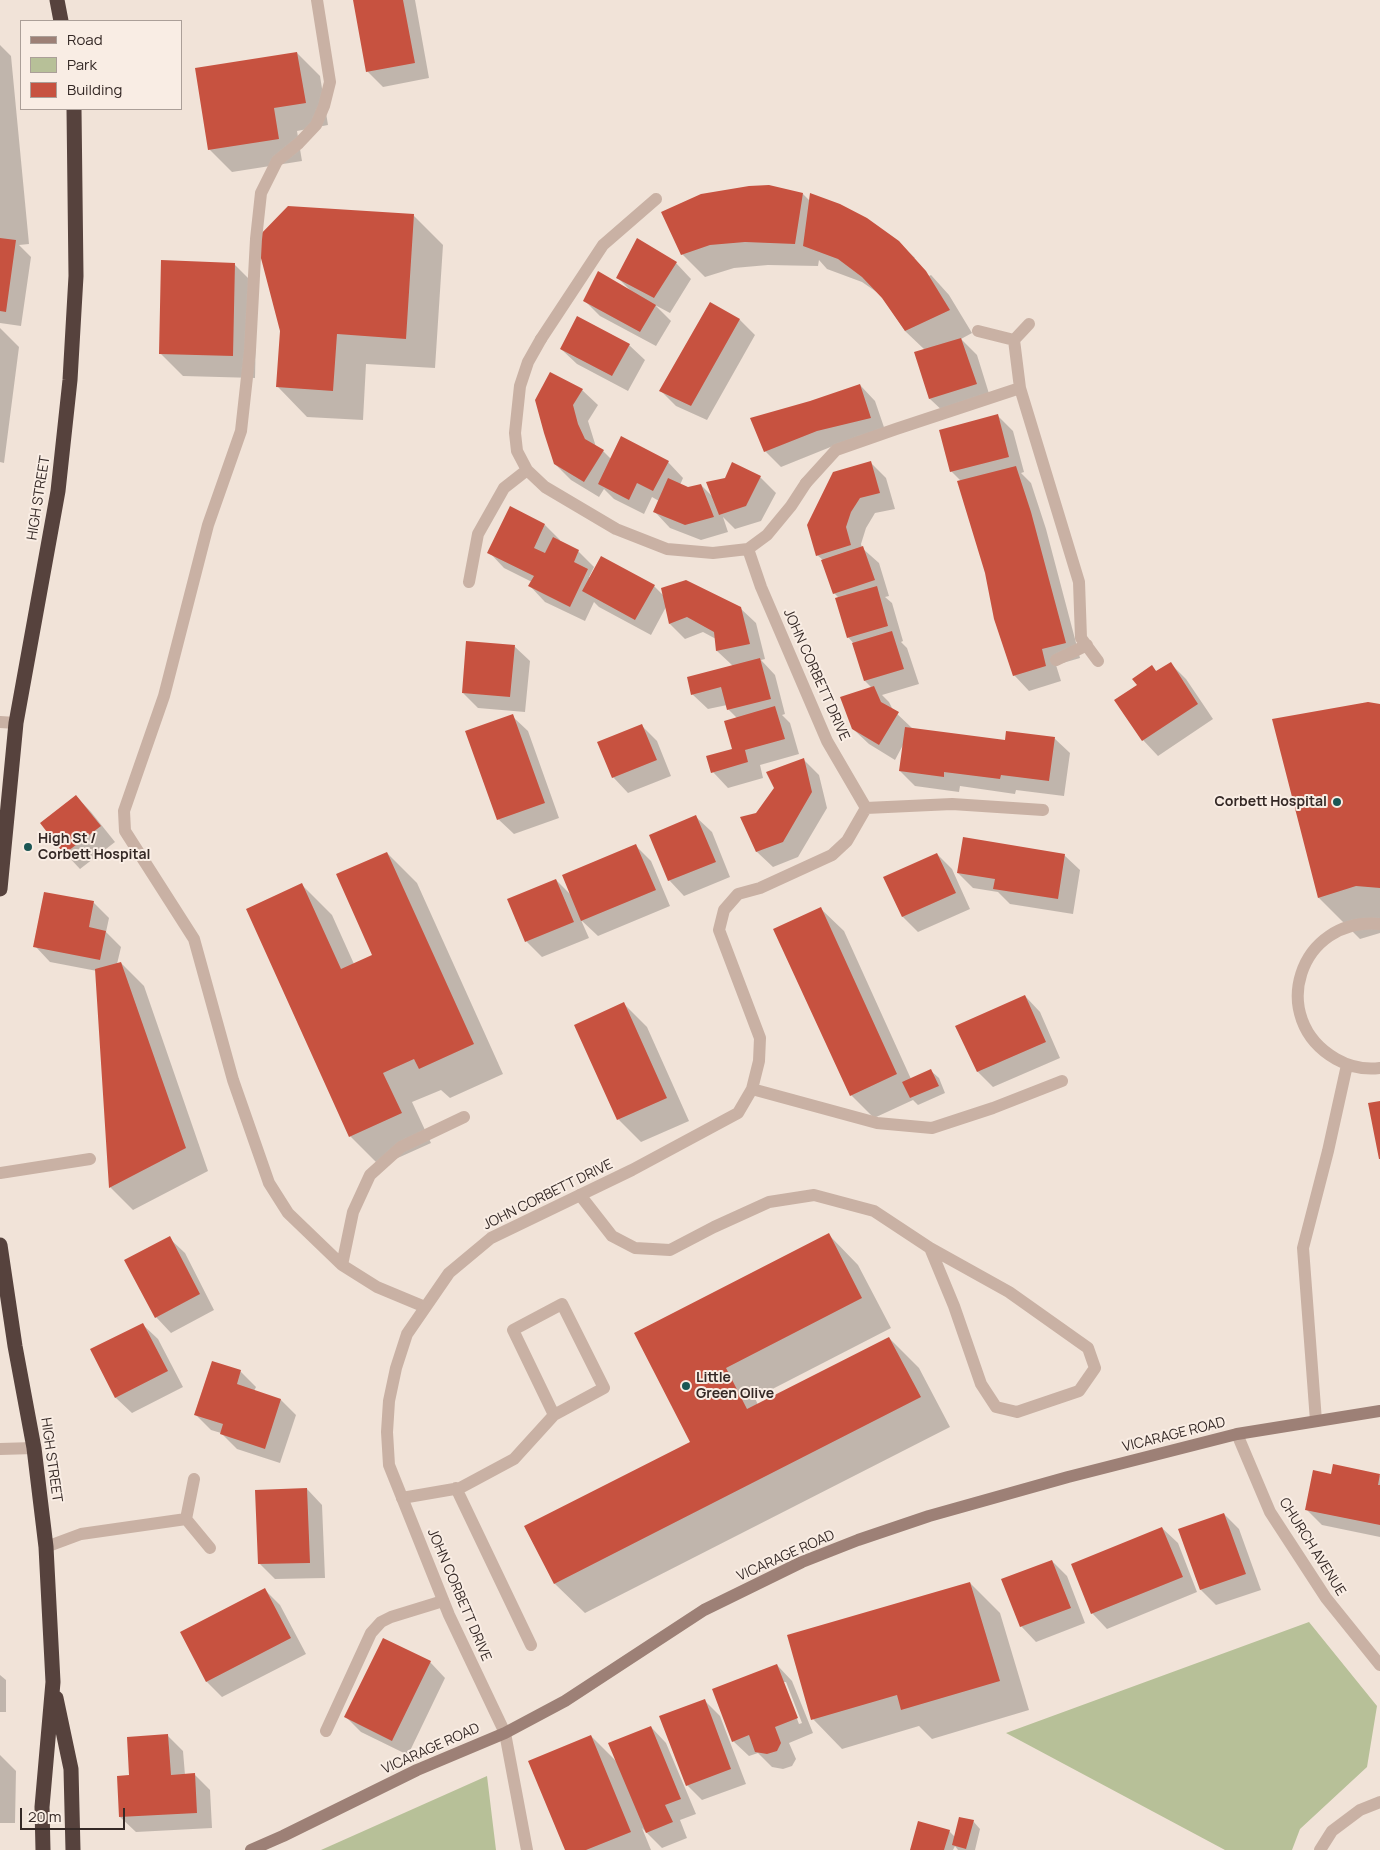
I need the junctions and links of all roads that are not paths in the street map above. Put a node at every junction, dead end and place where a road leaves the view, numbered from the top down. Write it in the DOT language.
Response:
graph roads {
  1 [pos="57,0"];
  2 [pos="317,0"];
  3 [pos="61,20"];
  4 [pos="74,110"];
  5 [pos="656,199"];
  6 [pos="1029,324"];
  7 [pos="978,331"];
  8 [pos="1014,340"];
  9 [pos="1020,388"];
  10 [pos="527,470"];
  11 [pos="748,549"];
  12 [pos="469,582"];
  13 [pos="1087,645"];
  14 [pos="1056,660"];
  15 [pos="1098,661"];
  16 [pos="0,722"];
  17 [pos="16,723"];
  18 [pos="866,808"];
  19 [pos="1042,810"];
  20 [pos="0,889"];
  21 [pos="1380,924"];
  22 [pos="1347,1065"];
  23 [pos="1380,1068"];
  24 [pos="1062,1081"];
  25 [pos="752,1089"];
  26 [pos="464,1116"];
  27 [pos="90,1159"];
  28 [pos="0,1173"];
  29 [pos="580,1195"];
  30 [pos="0,1245"];
  31 [pos="930,1248"];
  32 [pos="342,1265"];
  33 [pos="426,1307"];
  34 [pos="1380,1411"];
  35 [pos="554,1415"];
  36 [pos="1316,1421"];
  37 [pos="1237,1434"];
  38 [pos="34,1448"];
  39 [pos="0,1449"];
  40 [pos="194,1479"];
  41 [pos="456,1488"];
  42 [pos="402,1498"];
  43 [pos="186,1519"];
  44 [pos="46,1547"];
  45 [pos="210,1548"];
  46 [pos="443,1602"];
  47 [pos="531,1645"];
  48 [pos="1380,1665"];
  49 [pos="53,1682"];
  50 [pos="326,1731"];
  51 [pos="504,1733"];
  52 [pos="1380,1802"];
  53 [pos="43,1850"];
  54 [pos="73,1850"];
  55 [pos="251,1850"];
  56 [pos="528,1850"];
  57 [pos="1320,1850"];
  1 -- 3 [label="highway"];
  2 -- 32 [label="street"];
  4 -- 17 [label="highway, HIGH STREET"];
  5 -- 10 [label="street"];
  6 -- 8 [label="street"];
  7 -- 8 [label="street"];
  8 -- 9 [label="street"];
  9 -- 11 [label="street"];
  9 -- 13 [label="street"];
  10 -- 11 [label="street"];
  10 -- 12 [label="street"];
  11 -- 18 [label="street, JOHN CORBETT DRIVE"];
  13 -- 14 [label="street"];
  13 -- 15 [label="street"];
  16 -- 17 [label="street"];
  17 -- 20 [label="highway, HIGH STREET"];
  18 -- 19 [label="street"];
  18 -- 25 [label="street, JOHN CORBETT DRIVE"];
  21 -- 22 [label="street"];
  22 -- 23 [label="street"];
  22 -- 36 [label="street"];
  24 -- 25 [label="street"];
  25 -- 29 [label="street, JOHN CORBETT DRIVE"];
  26 -- 32 [label="street"];
  27 -- 28 [label="street"];
  29 -- 31 [label="street"];
  29 -- 33 [label="street, JOHN CORBETT DRIVE"];
  30 -- 38 [label="highway, HIGH STREET"];
  31 -- 31 [label="street"];
  32 -- 33 [label="street"];
  33 -- 42 [label="street, JOHN CORBETT DRIVE"];
  34 -- 36 [label="street, VICARAGE ROAD"];
  35 -- 35 [label="street"];
  35 -- 41 [label="street"];
  36 -- 37 [label="street, VICARAGE ROAD"];
  37 -- 48 [label="street, CHURCH AVENUE"];
  37 -- 51 [label="street, VICARAGE ROAD"];
  38 -- 39 [label="street"];
  38 -- 44 [label="highway, HIGH STREET"];
  40 -- 43 [label="street"];
  41 -- 42 [label="street"];
  41 -- 47 [label="street"];
  42 -- 46 [label="street, JOHN CORBETT DRIVE"];
  43 -- 44 [label="street"];
  43 -- 45 [label="street"];
  44 -- 49 [label="highway, HIGH STREET"];
  46 -- 50 [label="street"];
  46 -- 51 [label="street, JOHN CORBETT DRIVE"];
  49 -- 53 [label="highway, HIGH STREET"];
  49 -- 54 [label="highway, HIGH STREET"];
  51 -- 55 [label="street, VICARAGE ROAD"];
  51 -- 56 [label="street, JOHN CORBETT DRIVE"];
  52 -- 57 [label="street"];
}
